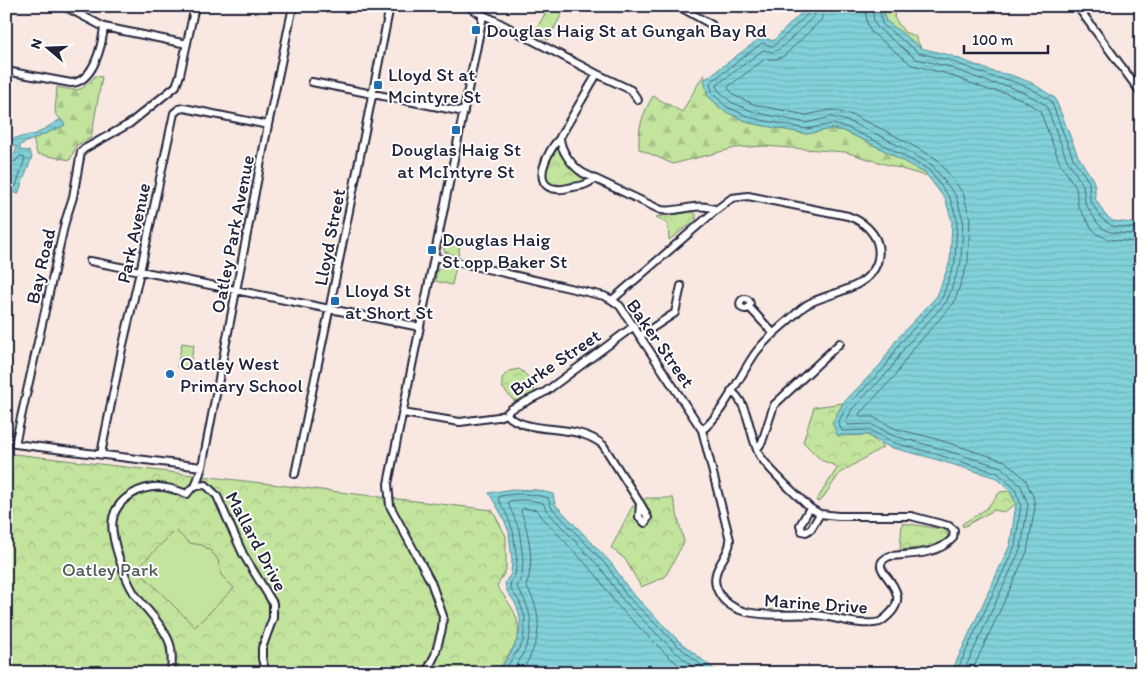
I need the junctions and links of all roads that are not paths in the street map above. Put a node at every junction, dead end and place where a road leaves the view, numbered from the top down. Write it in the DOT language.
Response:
graph roads {
  1 [pos="64,6"];
  2 [pos="194,6"];
  3 [pos="293,6"];
  4 [pos="390,6"];
  5 [pos="467,6"];
  6 [pos="678,6"];
  7 [pos="1077,6"];
  8 [pos="482,16"];
  9 [pos="712,25"];
  10 [pos="104,27"];
  11 [pos="187,44"];
  12 [pos="6,71"];
  13 [pos="597,74"];
  14 [pos="312,82"];
  15 [pos="1141,93"];
  16 [pos="372,94"];
  17 [pos="638,100"];
  18 [pos="464,112"];
  19 [pos="268,125"];
  20 [pos="559,139"];
  21 [pos="594,179"];
  22 [pos="716,210"];
  23 [pos="435,257"];
  24 [pos="90,261"];
  25 [pos="140,272"];
  26 [pos="681,286"];
  27 [pos="237,291"];
  28 [pos="612,300"];
  29 [pos="749,307"];
  30 [pos="330,310"];
  31 [pos="634,326"];
  32 [pos="420,327"];
  33 [pos="774,334"];
  34 [pos="640,336"];
  35 [pos="840,343"];
  36 [pos="731,391"];
  37 [pos="402,413"];
  38 [pos="506,414"];
  39 [pos="702,430"];
  40 [pos="757,449"];
  41 [pos="101,454"];
  42 [pos="202,467"];
  43 [pos="295,474"];
  44 [pos="206,486"];
  45 [pos="195,487"];
  46 [pos="640,503"];
  47 [pos="810,508"];
  48 [pos="820,514"];
  49 [pos="729,548"];
  50 [pos="171,673"];
  51 [pos="266,673"];
  52 [pos="426,673"];
  1 -- 10 [label="street"];
  2 -- 11 [label="street"];
  3 -- 19 [label="street, Oatley Park Avenue"];
  4 -- 16 [label="street, Lloyd Street"];
  5 -- 8 [label="street"];
  6 -- 9 [label="street"];
  7 -- 15 [label="street"];
  8 -- 13 [label="street"];
  8 -- 18 [label="street"];
  10 -- 11 [label="street"];
  10 -- 12 [label="street"];
  11 -- 41 [label="street, Bay Road"];
  13 -- 17 [label="street"];
  13 -- 20 [label="street"];
  14 -- 16 [label="street"];
  16 -- 18 [label="street"];
  16 -- 30 [label="street, Lloyd Street"];
  18 -- 23 [label="street"];
  19 -- 25 [label="street, Park Avenue"];
  19 -- 27 [label="street, Oatley Park Avenue"];
  20 -- 21 [label="street"];
  20 -- 21 [label="street"];
  21 -- 22 [label="street"];
  22 -- 28 [label="street"];
  22 -- 33 [label="street"];
  23 -- 28 [label="street, Baker Street"];
  23 -- 32 [label="street"];
  24 -- 25 [label="street"];
  25 -- 27 [label="street"];
  25 -- 41 [label="street, Park Avenue"];
  26 -- 34 [label="street"];
  27 -- 30 [label="street"];
  27 -- 42 [label="street, Oatley Park Avenue"];
  28 -- 31 [label="street, Baker Street"];
  29 -- 33 [label="street"];
  30 -- 32 [label="street"];
  30 -- 43 [label="street, Lloyd Street"];
  31 -- 34 [label="street, Baker Street"];
  31 -- 38 [label="street, Burke Street"];
  32 -- 37 [label="street"];
  33 -- 36 [label="street"];
  34 -- 39 [label="street, Baker Street"];
  35 -- 40 [label="street"];
  36 -- 39 [label="street"];
  36 -- 40 [label="street, Marine Drive"];
  37 -- 38 [label="street, Burke Street"];
  37 -- 52 [label="street"];
  38 -- 46 [label="street"];
  39 -- 49 [label="street, Baker Street"];
  40 -- 47 [label="street, Marine Drive"];
  41 -- 42 [label="street"];
  42 -- 44 [label="street, Mallard Drive"];
  42 -- 45 [label="street"];
  44 -- 45 [label="street, Mallard Drive"];
  44 -- 51 [label="street, Mallard Drive"];
  45 -- 50 [label="street, Mallard Drive"];
  47 -- 48 [label="street, Marine Drive"];
  47 -- 48 [label="street"];
  48 -- 49 [label="street, Marine Drive"];
}
